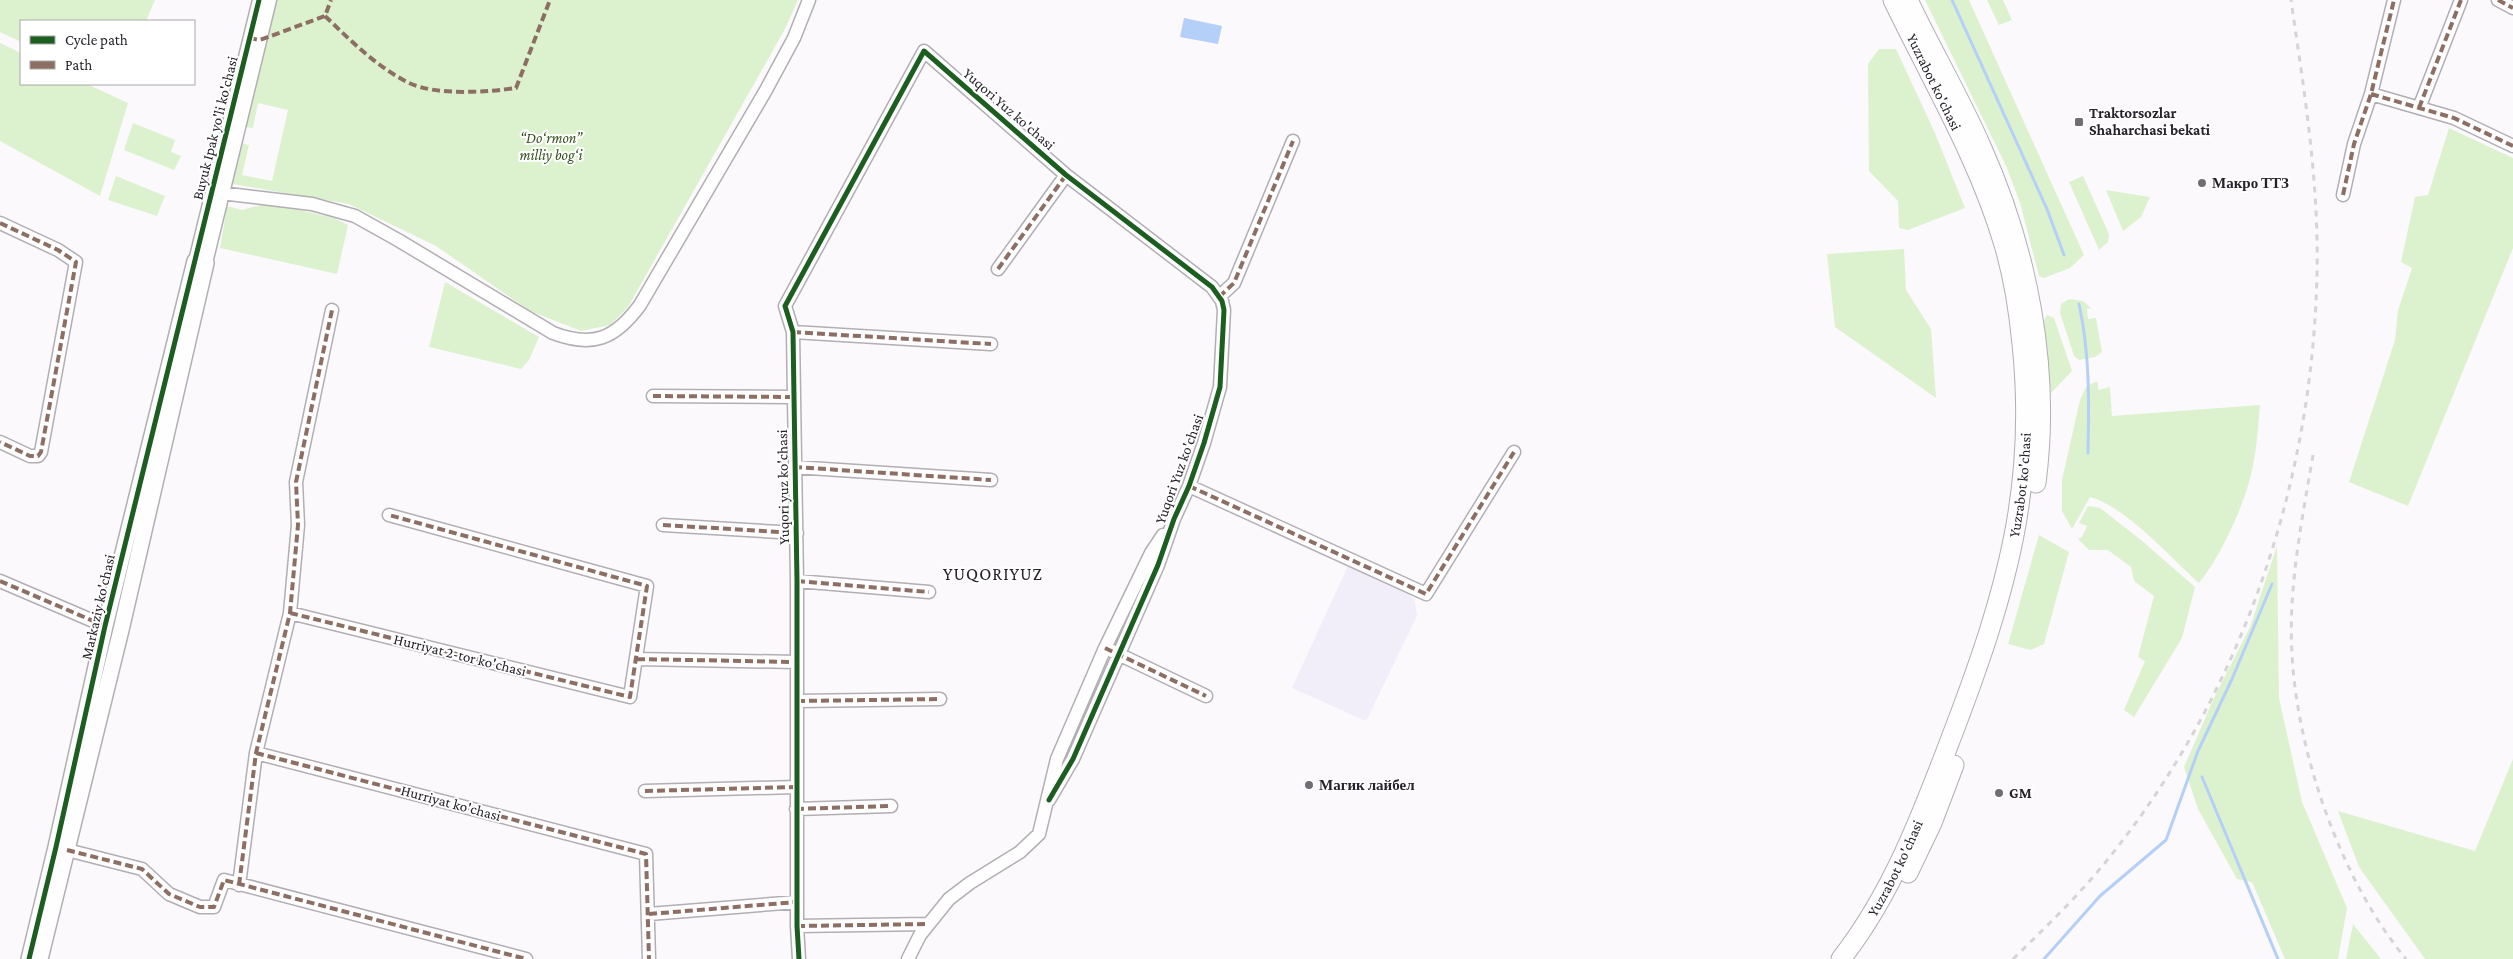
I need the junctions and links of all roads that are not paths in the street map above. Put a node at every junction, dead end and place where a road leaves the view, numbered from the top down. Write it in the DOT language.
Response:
graph roads {
  1 [pos="259,0"];
  2 [pos="270,0"];
  3 [pos="809,0"];
  4 [pos="1894,0"];
  5 [pos="1908,0"];
  6 [pos="2394,0"];
  7 [pos="2461,0"];
  8 [pos="2498,0"];
  9 [pos="2513,8"];
  10 [pos="924,51"];
  11 [pos="2371,94"];
  12 [pos="2419,108"];
  13 [pos="1293,141"];
  14 [pos="2513,146"];
  15 [pos="1066,175"];
  16 [pos="217,193"];
  17 [pos="2343,196"];
  18 [pos="0,223"];
  19 [pos="200,262"];
  20 [pos="998,270"];
  21 [pos="1219,297"];
  22 [pos="2024,303"];
  23 [pos="332,310"];
  24 [pos="793,332"];
  25 [pos="991,344"];
  26 [pos="653,396"];
  27 [pos="794,397"];
  28 [pos="0,442"];
  29 [pos="1514,452"];
  30 [pos="794,466"];
  31 [pos="991,480"];
  32 [pos="1189,486"];
  33 [pos="141,509"];
  34 [pos="389,515"];
  35 [pos="1174,519"];
  36 [pos="663,525"];
  37 [pos="797,533"];
  38 [pos="0,581"];
  39 [pos="797,581"];
  40 [pos="929,592"];
  41 [pos="290,613"];
  42 [pos="105,626"];
  43 [pos="121,630"];
  44 [pos="1105,648"];
  45 [pos="1119,655"];
  46 [pos="637,659"];
  47 [pos="795,662"];
  48 [pos="1206,696"];
  49 [pos="940,699"];
  50 [pos="797,701"];
  51 [pos="256,752"];
  52 [pos="796,787"];
  53 [pos="646,791"];
  54 [pos="1049,800"];
  55 [pos="891,806"];
  56 [pos="796,809"];
  57 [pos="62,848"];
  58 [pos="239,885"];
  59 [pos="797,902"];
  60 [pos="649,914"];
  61 [pos="928,924"];
  62 [pos="797,926"];
  63 [pos="29,959"];
  64 [pos="40,959"];
  65 [pos="526,959"];
  66 [pos="649,959"];
  67 [pos="799,959"];
  68 [pos="908,959"];
  69 [pos="1840,959"];
  70 [pos="1854,959"];
  1 -- 16 [label="street, Buyuk Ipak yo'li ko'chasi"];
  2 -- 16 [label="street, Buyuk Ipak yo'li ko'chasi"];
  3 -- 16 [label="street"];
  4 -- 22 [label="main road, Yuzrabot ko'chasi"];
  5 -- 22 [label="main road, Yuzrabot ko'chasi"];
  6 -- 11 [label="street"];
  7 -- 12 [label="street"];
  8 -- 9 [label="street"];
  10 -- 15 [label="street, Yuqori Yuz ko'chasi"];
  10 -- 24 [label="street, Yuqori yuz ko'chasi"];
  11 -- 12 [label="street"];
  11 -- 17 [label="street"];
  12 -- 14 [label="street"];
  13 -- 21 [label="street"];
  15 -- 20 [label="street"];
  15 -- 21 [label="street, Yuqori Yuz ko'chasi"];
  16 -- 19 [label="street, Buyuk Ipak yo'li ko'chasi"];
  18 -- 28 [label="street"];
  19 -- 33 [label="street, Markaziy ko'chasi"];
  21 -- 32 [label="street, Yuqori Yuz ko'chasi"];
  22 -- 69 [label="main road, Yuzrabot ko'chasi"];
  22 -- 70 [label="main road, Yuzrabot ko'chasi"];
  23 -- 41 [label="street"];
  24 -- 25 [label="street"];
  24 -- 27 [label="street, Yuqori yuz ko'chasi"];
  26 -- 27 [label="street"];
  27 -- 30 [label="street, Yuqori yuz ko'chasi"];
  29 -- 32 [label="street"];
  30 -- 31 [label="street"];
  30 -- 37 [label="street, Yuqori yuz ko'chasi"];
  32 -- 35 [label="street, Yuqori Yuz ko'chasi"];
  33 -- 42 [label="street, Markaziy ko'chasi"];
  33 -- 43 [label="street, Markaziy ko'chasi"];
  34 -- 46 [label="street"];
  35 -- 44 [label="street, Yuqori Yuz ko'chasi"];
  35 -- 45 [label="street, Yuqori Yuz ko'chasi"];
  36 -- 37 [label="street"];
  37 -- 39 [label="street, Yuqori yuz ko'chasi"];
  38 -- 42 [label="street"];
  39 -- 40 [label="street"];
  39 -- 47 [label="street, Yuqori yuz ko'chasi"];
  41 -- 46 [label="street, Hurriyat 2-tor ko'chasi"];
  41 -- 51 [label="street"];
  42 -- 43 [label="street"];
  42 -- 57 [label="street, Markaziy ko'chasi"];
  43 -- 57 [label="street, Markaziy ko'chasi"];
  44 -- 45 [label="street"];
  44 -- 54 [label="street, Yuqori Yuz ko'chasi"];
  45 -- 48 [label="street"];
  45 -- 54 [label="street, Yuqori Yuz ko'chasi"];
  46 -- 47 [label="street"];
  47 -- 50 [label="street, Yuqori yuz ko'chasi"];
  49 -- 50 [label="street"];
  50 -- 52 [label="street, Yuqori yuz ko'chasi"];
  51 -- 58 [label="street"];
  51 -- 60 [label="street, Hurriyat ko'chasi"];
  52 -- 53 [label="street"];
  52 -- 56 [label="street, Yuqori yuz ko'chasi"];
  54 -- 61 [label="street, Yuqori Yuz ko'chasi"];
  55 -- 56 [label="street"];
  56 -- 59 [label="street, Yuqori yuz ko'chasi"];
  57 -- 58 [label="street"];
  57 -- 63 [label="street, Markaziy ko'chasi"];
  57 -- 64 [label="street, Markaziy ko'chasi"];
  58 -- 65 [label="street"];
  59 -- 60 [label="street"];
  59 -- 62 [label="street, Yuqori yuz ko'chasi"];
  60 -- 66 [label="street"];
  61 -- 62 [label="street"];
  61 -- 68 [label="street, Yuqori Yuz ko'chasi"];
  62 -- 67 [label="street, Yuqori yuz ko'chasi"];
}
